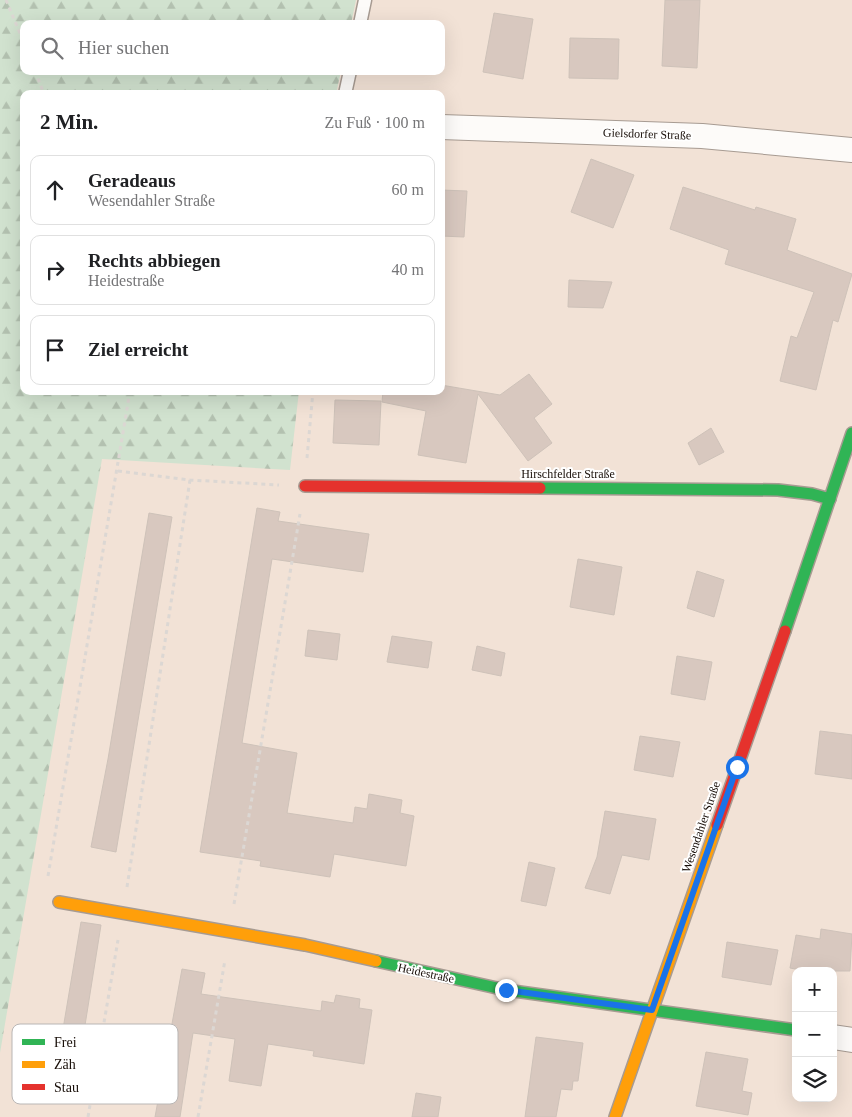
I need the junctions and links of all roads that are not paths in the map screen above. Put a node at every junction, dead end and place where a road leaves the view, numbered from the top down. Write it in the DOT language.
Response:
graph roads {
  1 [pos="365,0"];
  2 [pos="361,20"];
  3 [pos="349,75"];
  4 [pos="346,90"];
  5 [pos="445,127"];
  6 [pos="852,150"];
  7 [pos="852,433"];
  8 [pos="304,486"];
  9 [pos="830,499"];
  10 [pos="59,902"];
  11 [pos="652,1010"];
  12 [pos="792,1029"];
  13 [pos="837,1038"];
  14 [pos="852,1040"];
  15 [pos="615,1117"];
  1 -- 2 [label="lane"];
  3 -- 4 [label="lane"];
  5 -- 6 [label="street, Gielsdorfer Straße"];
  7 -- 9 [label="street, Wesendahler Straße"];
  8 -- 9 [label="street, Hirschfelder Straße"];
  9 -- 11 [label="street, Wesendahler Straße"];
  10 -- 11 [label="street, Heidestraße"];
  11 -- 12 [label="street, Heidestraße"];
  11 -- 15 [label="street, Wesendahler Straße"];
  13 -- 14 [label="street"];
}
